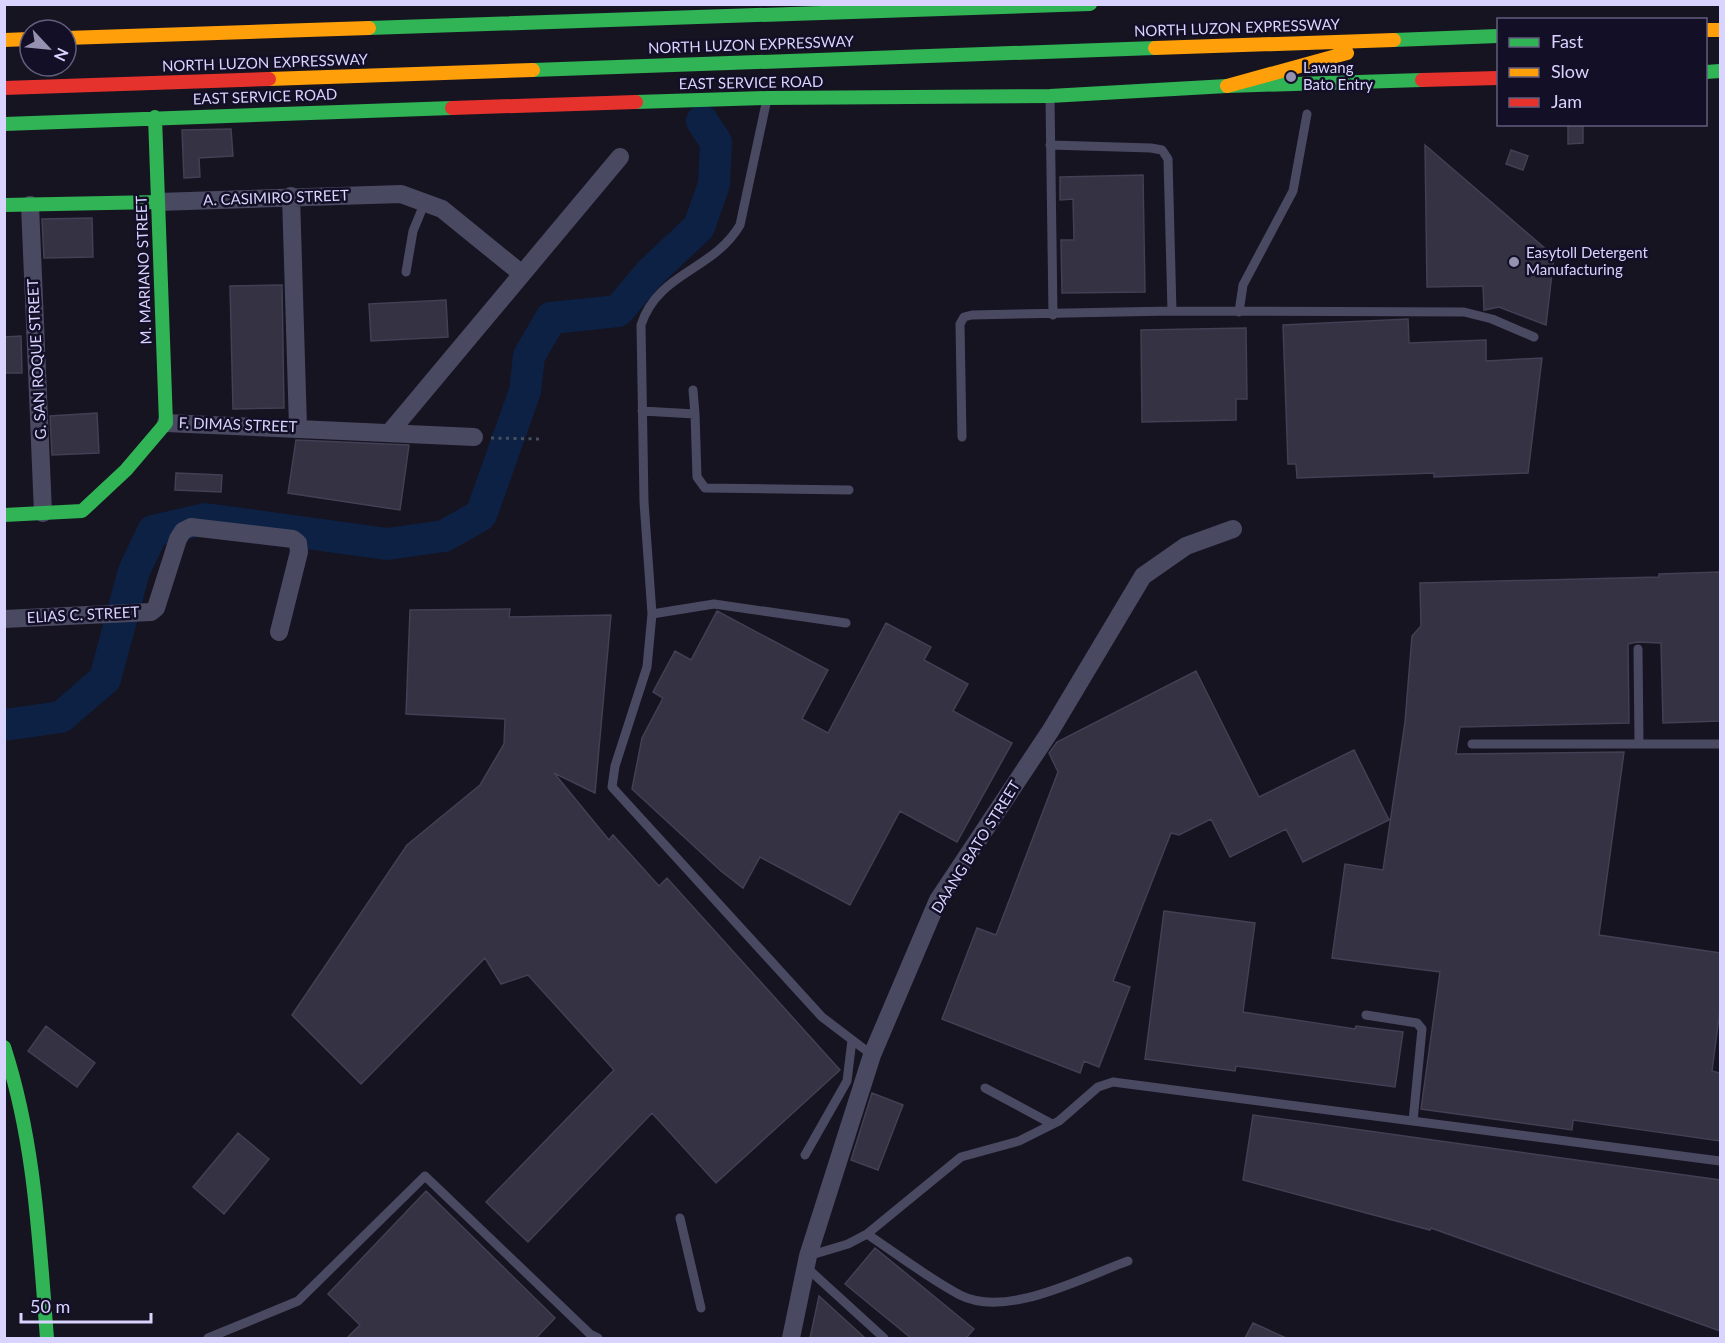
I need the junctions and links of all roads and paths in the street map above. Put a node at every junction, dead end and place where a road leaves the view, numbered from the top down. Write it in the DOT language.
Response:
graph roads {
  1 [pos="1090,4"];
  2 [pos="1497,36"];
  3 [pos="78,38"];
  4 [pos="1400,38"];
  5 [pos="1497,78"];
  6 [pos="1227,86"];
  7 [pos="4,88"];
  8 [pos="1050,96"];
  9 [pos="767,98"];
  10 [pos="1307,114"];
  11 [pos="155,117"];
  12 [pos="4,124"];
  13 [pos="1050,145"];
  14 [pos="620,157"];
  15 [pos="291,196"];
  16 [pos="158,202"];
  17 [pos="425,202"];
  18 [pos="4,206"];
  19 [pos="30,206"];
  20 [pos="406,272"];
  21 [pos="522,274"];
  22 [pos="1172,311"];
  23 [pos="1239,312"];
  24 [pos="1053,315"];
  25 [pos="1534,337"];
  26 [pos="693,390"];
  27 [pos="642,411"];
  28 [pos="695,414"];
  29 [pos="166,423"];
  30 [pos="298,427"];
  31 [pos="390,432"];
  32 [pos="474,437"];
  33 [pos="962,437"];
  34 [pos="541,439"];
  35 [pos="849,490"];
  36 [pos="43,513"];
  37 [pos="4,515"];
  38 [pos="1233,529"];
  39 [pos="652,614"];
  40 [pos="4,619"];
  41 [pos="846,622"];
  42 [pos="279,632"];
  43 [pos="1638,649"];
  44 [pos="1472,744"];
  45 [pos="1639,744"];
  46 [pos="1720,744"];
  47 [pos="1366,1015"];
  48 [pos="852,1040"];
  49 [pos="4,1047"];
  50 [pos="872,1055"];
  51 [pos="985,1088"];
  52 [pos="1413,1121"];
  53 [pos="1052,1124"];
  54 [pos="805,1155"];
  55 [pos="1720,1161"];
  56 [pos="680,1218"];
  57 [pos="867,1234"];
  58 [pos="806,1261"];
  59 [pos="1128,1261"];
  60 [pos="701,1308"];
  61 [pos="47,1338"];
  62 [pos="208,1338"];
  63 [pos="598,1338"];
  64 [pos="790,1338"];
  65 [pos="884,1338"];
  1 -- 3 [label="main road, NORTH LUZON EXPRESSWAY"];
  2 -- 4 [label="main road, NORTH LUZON EXPRESSWAY"];
  4 -- 6 [label="main road"];
  4 -- 7 [label="main road, NORTH LUZON EXPRESSWAY"];
  5 -- 6 [label="main road, EAST SERVICE ROAD"];
  6 -- 8 [label="main road, EAST SERVICE ROAD"];
  8 -- 9 [label="main road, EAST SERVICE ROAD"];
  8 -- 13 [label="lane"];
  9 -- 11 [label="main road, EAST SERVICE ROAD"];
  9 -- 27 [label="lane"];
  10 -- 23 [label="lane"];
  11 -- 12 [label="main road, EAST SERVICE ROAD"];
  11 -- 16 [label="main road, M. MARIANO STREET"];
  13 -- 22 [label="lane"];
  13 -- 24 [label="lane"];
  14 -- 21 [label="street"];
  15 -- 16 [label="street, A. CASIMIRO STREET"];
  15 -- 17 [label="street, A. CASIMIRO STREET"];
  15 -- 30 [label="street"];
  16 -- 19 [label="main road, A. CASIMIRO STREET"];
  16 -- 29 [label="main road, M. MARIANO STREET"];
  17 -- 20 [label="lane"];
  17 -- 21 [label="street, A. CASIMIRO STREET"];
  18 -- 19 [label="main road, A. CASIMIRO STREET"];
  19 -- 36 [label="street, G. SAN ROQUE STREET"];
  21 -- 31 [label="street"];
  22 -- 23 [label="lane"];
  22 -- 24 [label="lane"];
  23 -- 25 [label="lane"];
  24 -- 33 [label="lane"];
  26 -- 28 [label="lane"];
  27 -- 28 [label="lane"];
  27 -- 39 [label="lane"];
  28 -- 35 [label="lane"];
  29 -- 30 [label="street, F. DIMAS STREET"];
  29 -- 36 [label="main road, F. DIMAS STREET"];
  30 -- 31 [label="street, F. DIMAS STREET"];
  31 -- 32 [label="street, F. DIMAS STREET"];
  32 -- 34 [label="path"];
  36 -- 37 [label="main road, F. DIMAS STREET"];
  38 -- 50 [label="street, DAANG BATO STREET"];
  39 -- 41 [label="lane"];
  39 -- 48 [label="lane"];
  40 -- 42 [label="street, ELIAS C. STREET"];
  43 -- 45 [label="lane"];
  44 -- 45 [label="lane"];
  45 -- 46 [label="lane"];
  47 -- 52 [label="lane"];
  48 -- 50 [label="lane"];
  48 -- 54 [label="lane"];
  49 -- 61 [label="main road"];
  50 -- 58 [label="street, DAANG BATO STREET"];
  51 -- 53 [label="lane"];
  52 -- 53 [label="lane"];
  52 -- 55 [label="lane"];
  53 -- 57 [label="lane"];
  56 -- 60 [label="lane"];
  57 -- 58 [label="lane"];
  57 -- 59 [label="lane"];
  58 -- 64 [label="street, DAANG BATO STREET"];
  58 -- 65 [label="lane"];
  62 -- 63 [label="lane"];
}
